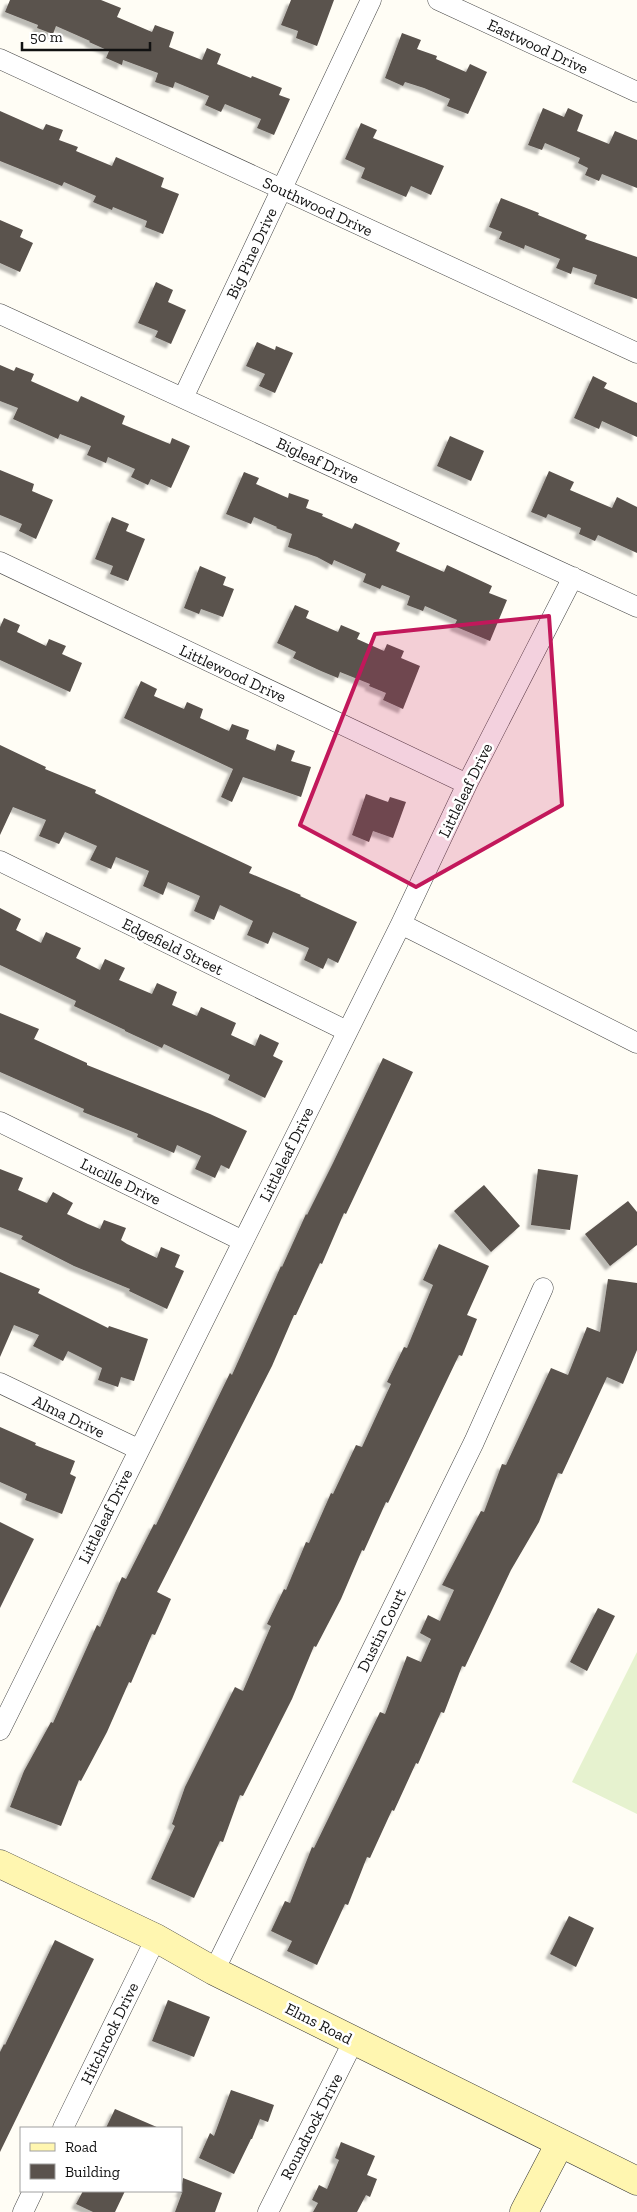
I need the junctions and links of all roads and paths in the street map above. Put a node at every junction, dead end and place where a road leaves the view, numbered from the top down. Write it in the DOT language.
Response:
graph roads {
  1 [pos="371,0"];
  2 [pos="438,0"];
  3 [pos="0,59"];
  4 [pos="637,92"];
  5 [pos="282,189"];
  6 [pos="0,314"];
  7 [pos="637,353"];
  8 [pos="183,398"];
  9 [pos="0,562"];
  10 [pos="573,578"];
  11 [pos="637,607"];
  12 [pos="467,784"];
  13 [pos="0,861"];
  14 [pos="401,924"];
  15 [pos="347,1031"];
  16 [pos="637,1043"];
  17 [pos="0,1122"];
  18 [pos="243,1241"];
  19 [pos="543,1288"];
  20 [pos="0,1383"];
  21 [pos="138,1449"];
  22 [pos="0,1730"];
  23 [pos="0,1864"];
  24 [pos="156,1938"];
  25 [pos="214,1970"];
  26 [pos="354,2040"];
  27 [pos="63,2127"];
  28 [pos="560,2143"];
  29 [pos="637,2181"];
  30 [pos="33,2192"];
  31 [pos="23,2212"];
  32 [pos="268,2212"];
  33 [pos="524,2212"];
  1 -- 5 [label="street, Big Pine Drive"];
  2 -- 4 [label="street, Eastwood Drive"];
  3 -- 5 [label="street, Southwood Drive"];
  5 -- 7 [label="street, Southwood Drive"];
  5 -- 8 [label="street, Big Pine Drive"];
  6 -- 8 [label="street, Bigleaf Drive"];
  8 -- 10 [label="street, Bigleaf Drive"];
  9 -- 12 [label="street, Littlewood Drive"];
  10 -- 11 [label="street, Bigleaf Drive"];
  10 -- 12 [label="street, Littleleaf Drive"];
  12 -- 14 [label="street, Littleleaf Drive"];
  13 -- 15 [label="street, Edgefield Street"];
  14 -- 15 [label="street, Littleleaf Drive"];
  14 -- 16 [label="street"];
  15 -- 18 [label="street, Littleleaf Drive"];
  17 -- 18 [label="street, Lucille Drive"];
  18 -- 21 [label="street, Littleleaf Drive"];
  19 -- 25 [label="street, Dustin Court"];
  20 -- 21 [label="street, Alma Drive"];
  21 -- 22 [label="street, Littleleaf Drive"];
  23 -- 24 [label="main road, Elms Road"];
  24 -- 25 [label="main road, Elms Road"];
  24 -- 27 [label="street, Hitchrock Drive"];
  25 -- 26 [label="main road, Elms Road"];
  26 -- 28 [label="main road, Elms Road"];
  26 -- 32 [label="street, Roundrock Drive"];
  28 -- 29 [label="main road, Elms Road"];
  28 -- 33 [label="main road"];
  30 -- 31 [label="street"];
}
